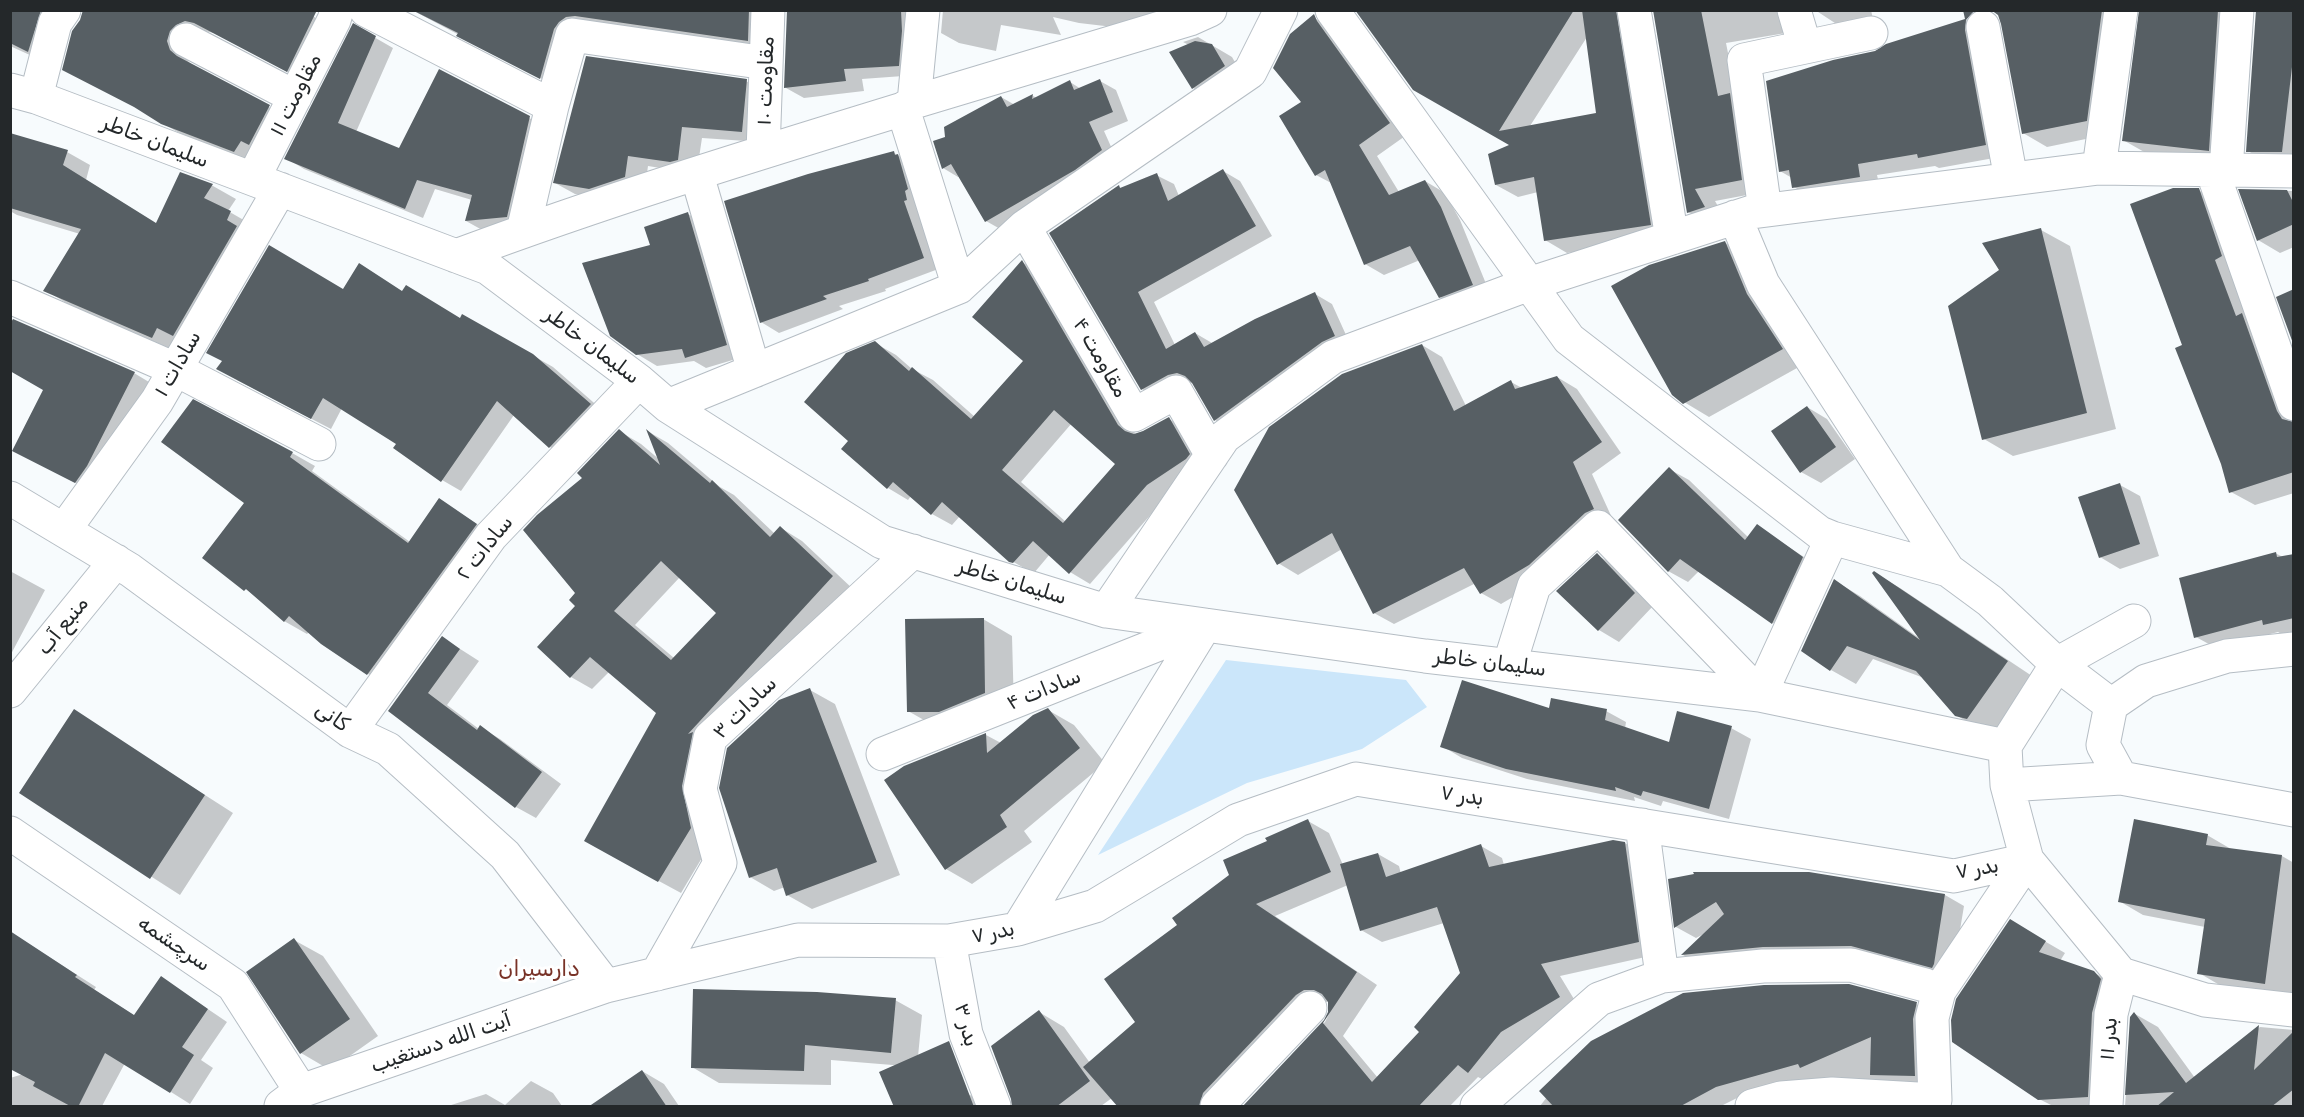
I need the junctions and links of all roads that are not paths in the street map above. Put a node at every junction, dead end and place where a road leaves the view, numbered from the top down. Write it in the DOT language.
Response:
graph roads {
  1 [pos="64,10"];
  2 [pos="366,10"];
  3 [pos="768,10"];
  4 [pos="923,10"];
  5 [pos="1210,10"];
  6 [pos="1281,10"];
  7 [pos="1332,10"];
  8 [pos="1634,10"];
  9 [pos="1794,10"];
  10 [pos="2121,10"];
  11 [pos="2237,10"];
  12 [pos="332,14"];
  13 [pos="1983,27"];
  14 [pos="1871,33"];
  15 [pos="186,40"];
  16 [pos="1804,47"];
  17 [pos="766,63"];
  18 [pos="23,94"];
  19 [pos="295,97"];
  20 [pos="552,106"];
  21 [pos="909,106"];
  22 [pos="763,152"];
  23 [pos="2099,168"];
  24 [pos="2219,170"];
  25 [pos="2294,171"];
  26 [pos="697,175"];
  27 [pos="2012,179"];
  28 [pos="266,184"];
  29 [pos="1750,214"];
  30 [pos="1024,227"];
  31 [pos="523,231"];
  32 [pos="1671,238"];
  33 [pos="456,256"];
  34 [pos="1529,284"];
  35 [pos="959,287"];
  36 [pos="10,297"];
  37 [pos="175,369"];
  38 [pos="754,371"];
  39 [pos="639,381"];
  40 [pos="2294,404"];
  41 [pos="668,406"];
  42 [pos="319,444"];
  43 [pos="1212,455"];
  44 [pos="10,498"];
  45 [pos="64,530"];
  46 [pos="1832,538"];
  47 [pos="913,551"];
  48 [pos="116,561"];
  49 [pos="1948,570"];
  50 [pos="1106,611"];
  51 [pos="2134,621"];
  52 [pos="1205,625"];
  53 [pos="2294,650"];
  54 [pos="2057,664"];
  55 [pos="1509,666"];
  56 [pos="10,691"];
  57 [pos="1760,694"];
  58 [pos="2111,705"];
  59 [pos="350,731"];
  60 [pos="2005,746"];
  61 [pos="883,754"];
  62 [pos="2121,778"];
  63 [pos="2007,785"];
  64 [pos="2294,810"];
  65 [pos="1642,825"];
  66 [pos="10,833"];
  67 [pos="2027,860"];
  68 [pos="1018,930"];
  69 [pos="949,941"];
  70 [pos="657,974"];
  71 [pos="2121,974"];
  72 [pos="1662,976"];
  73 [pos="606,986"];
  74 [pos="1939,991"];
  75 [pos="1310,1008"];
  76 [pos="2294,1010"];
  77 [pos="291,1099"];
  78 [pos="994,1107"];
  79 [pos="1217,1107"];
  80 [pos="1477,1107"];
  81 [pos="1752,1107"];
  82 [pos="2106,1107"];
  1 -- 18 [label="street"];
  2 -- 20 [label="street"];
  3 -- 17 [label="street, مقاومت ۱۰"];
  4 -- 21 [label="street"];
  5 -- 21 [label="street"];
  6 -- 30 [label="street"];
  7 -- 34 [label="street"];
  8 -- 32 [label="street"];
  9 -- 16 [label="street"];
  10 -- 23 [label="street"];
  11 -- 24 [label="street"];
  12 -- 19 [label="street, مقاومت ۱۱"];
  13 -- 27 [label="street"];
  14 -- 16 [label="street"];
  15 -- 19 [label="street"];
  16 -- 29 [label="street"];
  17 -- 20 [label="street"];
  17 -- 22 [label="street, مقاومت ۱۰"];
  18 -- 28 [label="street, سلیمان خاطر"];
  19 -- 28 [label="street, مقاومت ۱۱"];
  20 -- 31 [label="street"];
  21 -- 22 [label="street"];
  21 -- 35 [label="street"];
  22 -- 26 [label="street"];
  23 -- 24 [label="street"];
  23 -- 27 [label="street"];
  24 -- 25 [label="street"];
  24 -- 40 [label="street"];
  26 -- 31 [label="street"];
  26 -- 38 [label="street"];
  27 -- 29 [label="street"];
  28 -- 33 [label="street, سلیمان خاطر"];
  28 -- 37 [label="street, سادات ۱"];
  29 -- 32 [label="street"];
  29 -- 49 [label="street"];
  30 -- 35 [label="street"];
  30 -- 43 [label="street, مقاومت ۴"];
  31 -- 33 [label="street"];
  32 -- 34 [label="street"];
  33 -- 39 [label="street, سلیمان خاطر"];
  34 -- 43 [label="street"];
  34 -- 46 [label="street"];
  35 -- 38 [label="street"];
  36 -- 37 [label="street"];
  37 -- 42 [label="street"];
  37 -- 45 [label="street, سادات ۱"];
  38 -- 41 [label="street"];
  39 -- 41 [label="street, سلیمان خاطر"];
  39 -- 59 [label="street, سادات ۲"];
  41 -- 47 [label="street, سلیمان خاطر"];
  43 -- 50 [label="street"];
  44 -- 45 [label="street, کانی"];
  45 -- 48 [label="street, کانی"];
  46 -- 49 [label="street"];
  46 -- 57 [label="street"];
  47 -- 50 [label="street, سلیمان خاطر"];
  47 -- 70 [label="street, سادات ۳"];
  48 -- 56 [label="street, منبع آب"];
  48 -- 59 [label="street, کانی"];
  49 -- 54 [label="street"];
  50 -- 52 [label="street, سلیمان خاطر"];
  51 -- 54 [label="street"];
  52 -- 55 [label="street, سلیمان خاطر"];
  52 -- 61 [label="street, سادات ۴"];
  52 -- 68 [label="street"];
  53 -- 58 [label="street"];
  54 -- 58 [label="street"];
  54 -- 60 [label="street"];
  55 -- 57 [label="street, سلیمان خاطر"];
  55 -- 57 [label="street"];
  57 -- 60 [label="street, سلیمان خاطر"];
  58 -- 62 [label="street"];
  59 -- 73 [label="street, کانی"];
  60 -- 63 [label="street"];
  62 -- 63 [label="street"];
  62 -- 64 [label="street"];
  63 -- 67 [label="street"];
  65 -- 67 [label="street, بدر ۷"];
  65 -- 68 [label="street, بدر ۷"];
  65 -- 72 [label="street"];
  66 -- 77 [label="street, سرچشمه"];
  67 -- 71 [label="street, بدر ۷"];
  67 -- 74 [label="street"];
  68 -- 69 [label="street, بدر ۷"];
  69 -- 70 [label="street, بدر ۷"];
  69 -- 78 [label="street, بدر ۳"];
  70 -- 73 [label="street, بدر ۷"];
  71 -- 76 [label="street"];
  71 -- 82 [label="street, بدر ۱۱"];
  72 -- 74 [label="street"];
  72 -- 80 [label="street"];
  73 -- 77 [label="street, آیت الله دستغیب"];
  74 -- 81 [label="street"];
  75 -- 79 [label="street"];
}
